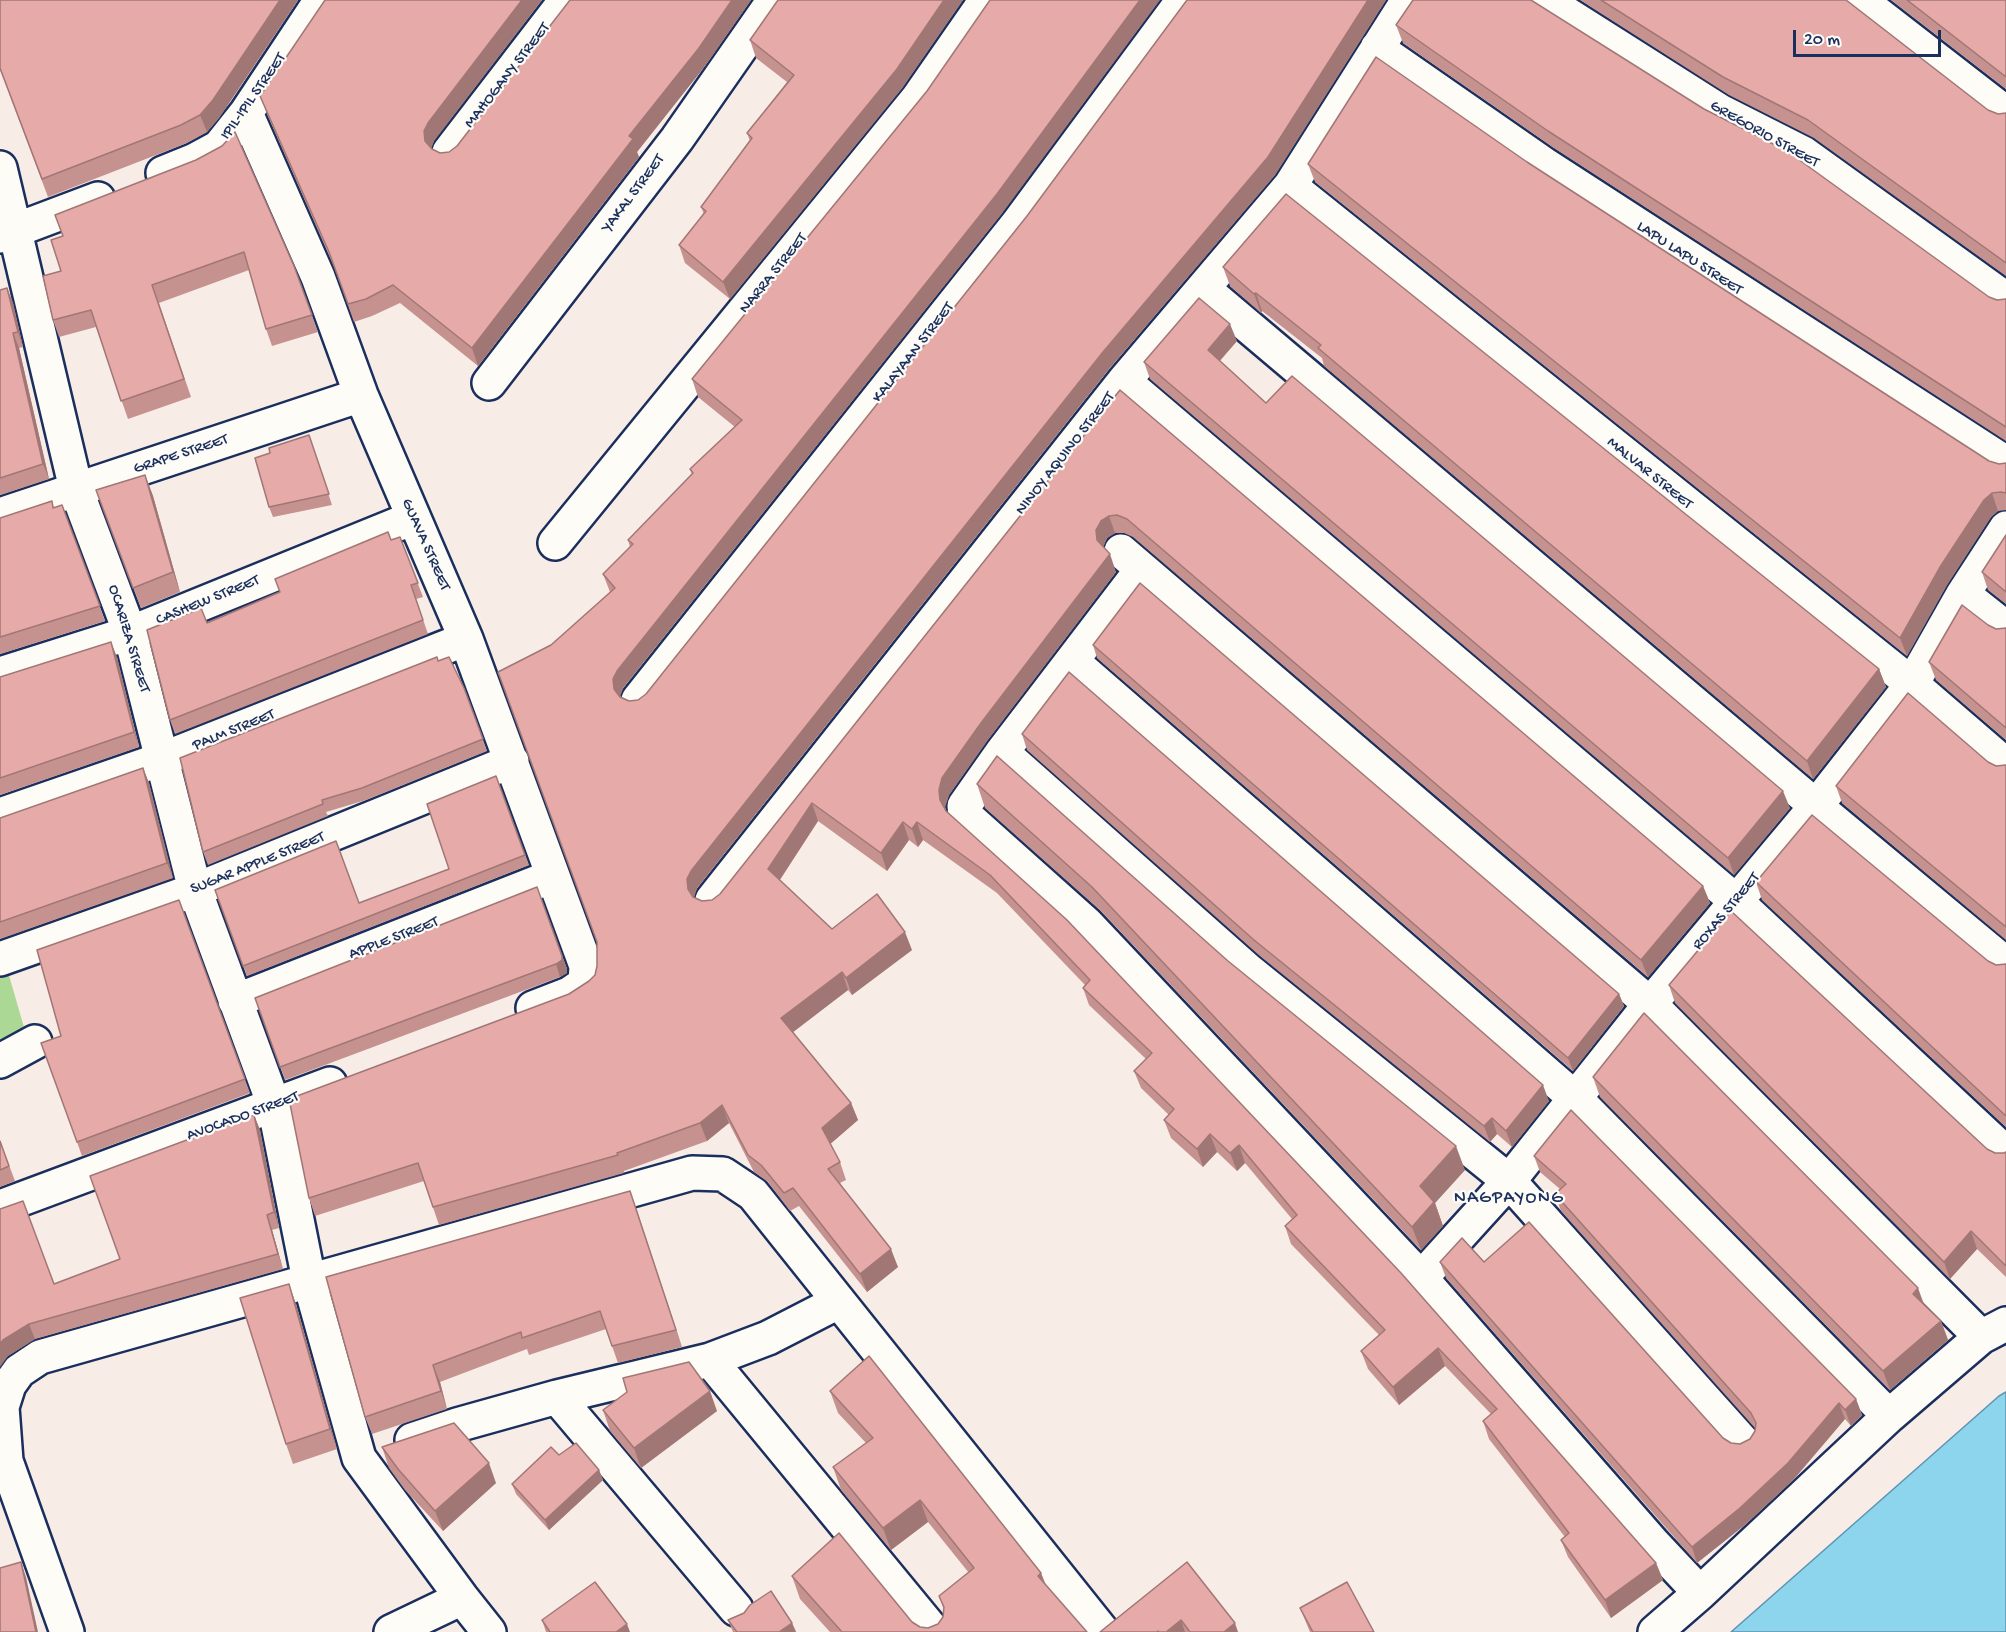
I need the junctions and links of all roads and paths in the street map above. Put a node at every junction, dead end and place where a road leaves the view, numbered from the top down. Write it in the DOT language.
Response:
graph roads {
  1 [pos="321,0"];
  2 [pos="566,0"];
  3 [pos="774,0"];
  4 [pos="986,0"];
  5 [pos="1183,0"];
  6 [pos="1408,0"];
  7 [pos="1545,0"];
  8 [pos="1860,0"];
  9 [pos="1377,48"];
  10 [pos="2006,112"];
  11 [pos="246,113"];
  12 [pos="449,152"];
  13 [pos="0,168"];
  14 [pos="1290,186"];
  15 [pos="8,233"];
  16 [pos="1204,289"];
  17 [pos="2006,299"];
  18 [pos="1124,381"];
  19 [pos="489,383"];
  20 [pos="361,395"];
  21 [pos="2006,463"];
  22 [pos="76,489"];
  23 [pos="0,515"];
  24 [pos="413,518"];
  25 [pos="2006,528"];
  26 [pos="555,543"];
  27 [pos="1963,594"];
  28 [pos="2006,628"];
  29 [pos="130,633"];
  30 [pos="466,639"];
  31 [pos="1072,661"];
  32 [pos="0,674"];
  33 [pos="1912,684"];
  34 [pos="638,700"];
  35 [pos="1002,752"];
  36 [pos="162,759"];
  37 [pos="512,761"];
  38 [pos="2006,765"];
  39 [pos="1816,806"];
  40 [pos="0,815"];
  41 [pos="553,876"];
  42 [pos="195,890"];
  43 [pos="712,900"];
  44 [pos="1736,901"];
  45 [pos="0,959"];
  46 [pos="2006,964"];
  47 [pos="235,1001"];
  48 [pos="1650,1004"];
  49 [pos="504,1019"];
  50 [pos="35,1042"];
  51 [pos="0,1061"];
  52 [pos="362,1072"];
  53 [pos="1576,1099"];
  54 [pos="274,1105"];
  55 [pos="2006,1153"];
  56 [pos="1509,1181"];
  57 [pos="0,1207"];
  58 [pos="1421,1278"];
  59 [pos="309,1280"];
  60 [pos="838,1302"];
  61 [pos="1993,1331"];
  62 [pos="710,1360"];
  63 [pos="557,1397"];
  64 [pos="1889,1416"];
  65 [pos="1743,1442"];
  66 [pos="360,1458"];
  67 [pos="1700,1593"];
  68 [pos="462,1598"];
  69 [pos="736,1609"];
  70 [pos="67,1632"];
  71 [pos="391,1632"];
  72 [pos="489,1632"];
  73 [pos="934,1632"];
  74 [pos="1103,1632"];
  75 [pos="1655,1632"];
  1 -- 11 [label="street, IPIL-IPIL STREET"];
  2 -- 12 [label="street, MAHOGANY STREET"];
  3 -- 19 [label="street, YAKAL STREET"];
  4 -- 26 [label="street, NARRA STREET"];
  5 -- 34 [label="street, KALAYAAN STREET"];
  6 -- 9 [label="street, NINOY AQUINO STREET"];
  7 -- 17 [label="street, GREGORIO STREET"];
  8 -- 10 [label="street"];
  9 -- 14 [label="street, NINOY AQUINO STREET"];
  9 -- 21 [label="street, LAPU LAPU STREET"];
  11 -- 15 [label="street, IPIL-IPIL STREET"];
  11 -- 20 [label="street, GUAVA STREET"];
  13 -- 15 [label="street, OCARIZA STREET"];
  14 -- 16 [label="street, NINOY AQUINO STREET"];
  14 -- 33 [label="street, MALVAR STREET"];
  15 -- 22 [label="street, OCARIZA STREET"];
  16 -- 18 [label="street, NINOY AQUINO STREET"];
  16 -- 39 [label="street"];
  18 -- 43 [label="street, NINOY AQUINO STREET"];
  18 -- 44 [label="street"];
  20 -- 22 [label="street, GRAPE STREET"];
  20 -- 24 [label="street, GUAVA STREET"];
  22 -- 23 [label="street, GRAPE STREET"];
  22 -- 29 [label="street, OCARIZA STREET"];
  24 -- 29 [label="street, CASHEW STREET"];
  24 -- 30 [label="street, GUAVA STREET"];
  25 -- 27 [label="street, ROXAS STREET"];
  27 -- 28 [label="street"];
  27 -- 33 [label="street, ROXAS STREET"];
  29 -- 32 [label="street, CASHEW STREET"];
  29 -- 36 [label="street, OCARIZA STREET"];
  30 -- 36 [label="street, PALM STREET"];
  30 -- 37 [label="street, GUAVA STREET"];
  31 -- 35 [label="street"];
  31 -- 48 [label="street"];
  31 -- 53 [label="street"];
  33 -- 38 [label="street, MALVAR STREET"];
  33 -- 39 [label="street, ROXAS STREET"];
  35 -- 56 [label="street"];
  35 -- 58 [label="street"];
  36 -- 40 [label="street, PALM STREET"];
  36 -- 42 [label="street, OCARIZA STREET"];
  37 -- 41 [label="street, GUAVA STREET"];
  37 -- 42 [label="street, SUGAR APPLE STREET"];
  39 -- 44 [label="street, ROXAS STREET"];
  39 -- 46 [label="street"];
  41 -- 47 [label="street, APPLE STREET"];
  41 -- 49 [label="street, GUAVA STREET"];
  42 -- 45 [label="street, SUGAR APPLE STREET"];
  42 -- 47 [label="street, OCARIZA STREET"];
  44 -- 48 [label="street, ROXAS STREET"];
  44 -- 55 [label="street"];
  47 -- 54 [label="street, OCARIZA STREET"];
  48 -- 53 [label="street, ROXAS STREET"];
  48 -- 61 [label="street"];
  50 -- 51 [label="street"];
  52 -- 54 [label="street, AVOCADO STREET"];
  53 -- 56 [label="street, ROXAS STREET"];
  53 -- 64 [label="street"];
  54 -- 57 [label="street, AVOCADO STREET"];
  54 -- 59 [label="street, OCARIZA STREET"];
  56 -- 58 [label="street, ROXAS STREET"];
  56 -- 65 [label="street"];
  58 -- 67 [label="street"];
  59 -- 60 [label="street"];
  59 -- 66 [label="street, OCARIZA STREET"];
  59 -- 70 [label="street"];
  60 -- 62 [label="street"];
  60 -- 74 [label="street"];
  61 -- 64 [label="street"];
  62 -- 63 [label="street"];
  62 -- 73 [label="street"];
  63 -- 66 [label="street"];
  63 -- 69 [label="street"];
  64 -- 67 [label="street"];
  66 -- 68 [label="street"];
  67 -- 75 [label="street"];
  68 -- 71 [label="street"];
  68 -- 72 [label="street"];
}
